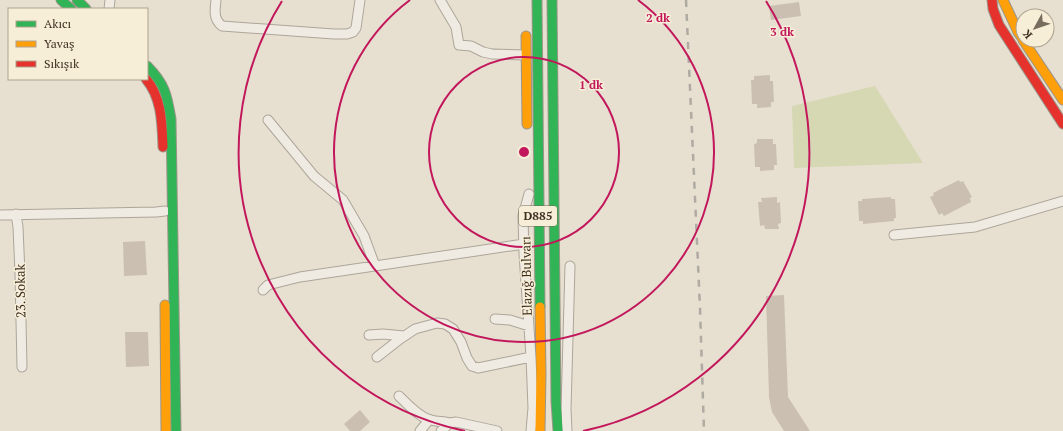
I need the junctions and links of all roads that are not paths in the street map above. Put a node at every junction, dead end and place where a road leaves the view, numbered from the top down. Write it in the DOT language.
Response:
graph roads {
  1 [pos="61,0"];
  2 [pos="77,0"];
  3 [pos="216,0"];
  4 [pos="360,0"];
  5 [pos="440,0"];
  6 [pos="537,0"];
  7 [pos="552,0"];
  8 [pos="992,0"];
  9 [pos="1003,0"];
  10 [pos="70,8"];
  11 [pos="85,8"];
  12 [pos="561,21"];
  13 [pos="526,23"];
  14 [pos="1015,26"];
  15 [pos="562,42"];
  16 [pos="1028,48"];
  17 [pos="526,55"];
  18 [pos="148,67"];
  19 [pos="147,80"];
  20 [pos="1063,100"];
  21 [pos="562,103"];
  22 [pos="268,120"];
  23 [pos="1063,124"];
  24 [pos="527,132"];
  25 [pos="529,190"];
  26 [pos="554,192"];
  27 [pos="1063,202"];
  28 [pos="164,211"];
  29 [pos="16,214"];
  30 [pos="0,215"];
  31 [pos="894,235"];
  32 [pos="524,244"];
  33 [pos="375,266"];
  34 [pos="570,266"];
  35 [pos="539,274"];
  36 [pos="262,290"];
  37 [pos="495,319"];
  38 [pos="530,326"];
  39 [pos="369,335"];
  40 [pos="404,336"];
  41 [pos="377,357"];
  42 [pos="531,357"];
  43 [pos="22,367"];
  44 [pos="399,396"];
  45 [pos="429,420"];
  46 [pos="450,423"];
  47 [pos="166,431"];
  48 [pos="176,431"];
  49 [pos="420,431"];
  50 [pos="441,431"];
  51 [pos="497,431"];
  52 [pos="532,431"];
  53 [pos="540,431"];
  54 [pos="558,431"];
  55 [pos="567,431"];
  1 -- 10 [label="main road"];
  2 -- 11 [label="main road"];
  3 -- 4 [label="street"];
  5 -- 17 [label="street"];
  6 -- 35 [label="main road, Elazığ Bulvarı / D885"];
  7 -- 26 [label="main road, D885"];
  8 -- 23 [label="main road"];
  9 -- 14 [label="main road"];
  12 -- 15 [label="main road"];
  13 -- 17 [label="main road"];
  16 -- 20 [label="main road"];
  17 -- 24 [label="main road"];
  18 -- 48 [label="main road"];
  19 -- 28 [label="main road"];
  21 -- 26 [label="main road"];
  22 -- 33 [label="street"];
  25 -- 32 [label="street"];
  25 -- 35 [label="main road"];
  26 -- 54 [label="main road, D885"];
  27 -- 31 [label="street"];
  28 -- 29 [label="street"];
  28 -- 47 [label="main road"];
  29 -- 30 [label="street"];
  29 -- 43 [label="street, 23. Sokak"];
  32 -- 33 [label="street"];
  32 -- 38 [label="street"];
  33 -- 36 [label="street"];
  34 -- 55 [label="street"];
  35 -- 53 [label="main road, Elazığ Bulvarı / D885"];
  37 -- 38 [label="street"];
  38 -- 42 [label="street"];
  39 -- 40 [label="street"];
  40 -- 41 [label="street"];
  40 -- 42 [label="street"];
  42 -- 52 [label="street"];
  44 -- 45 [label="street"];
  45 -- 46 [label="street"];
  45 -- 49 [label="street"];
  46 -- 50 [label="street"];
  46 -- 51 [label="street"];
}
